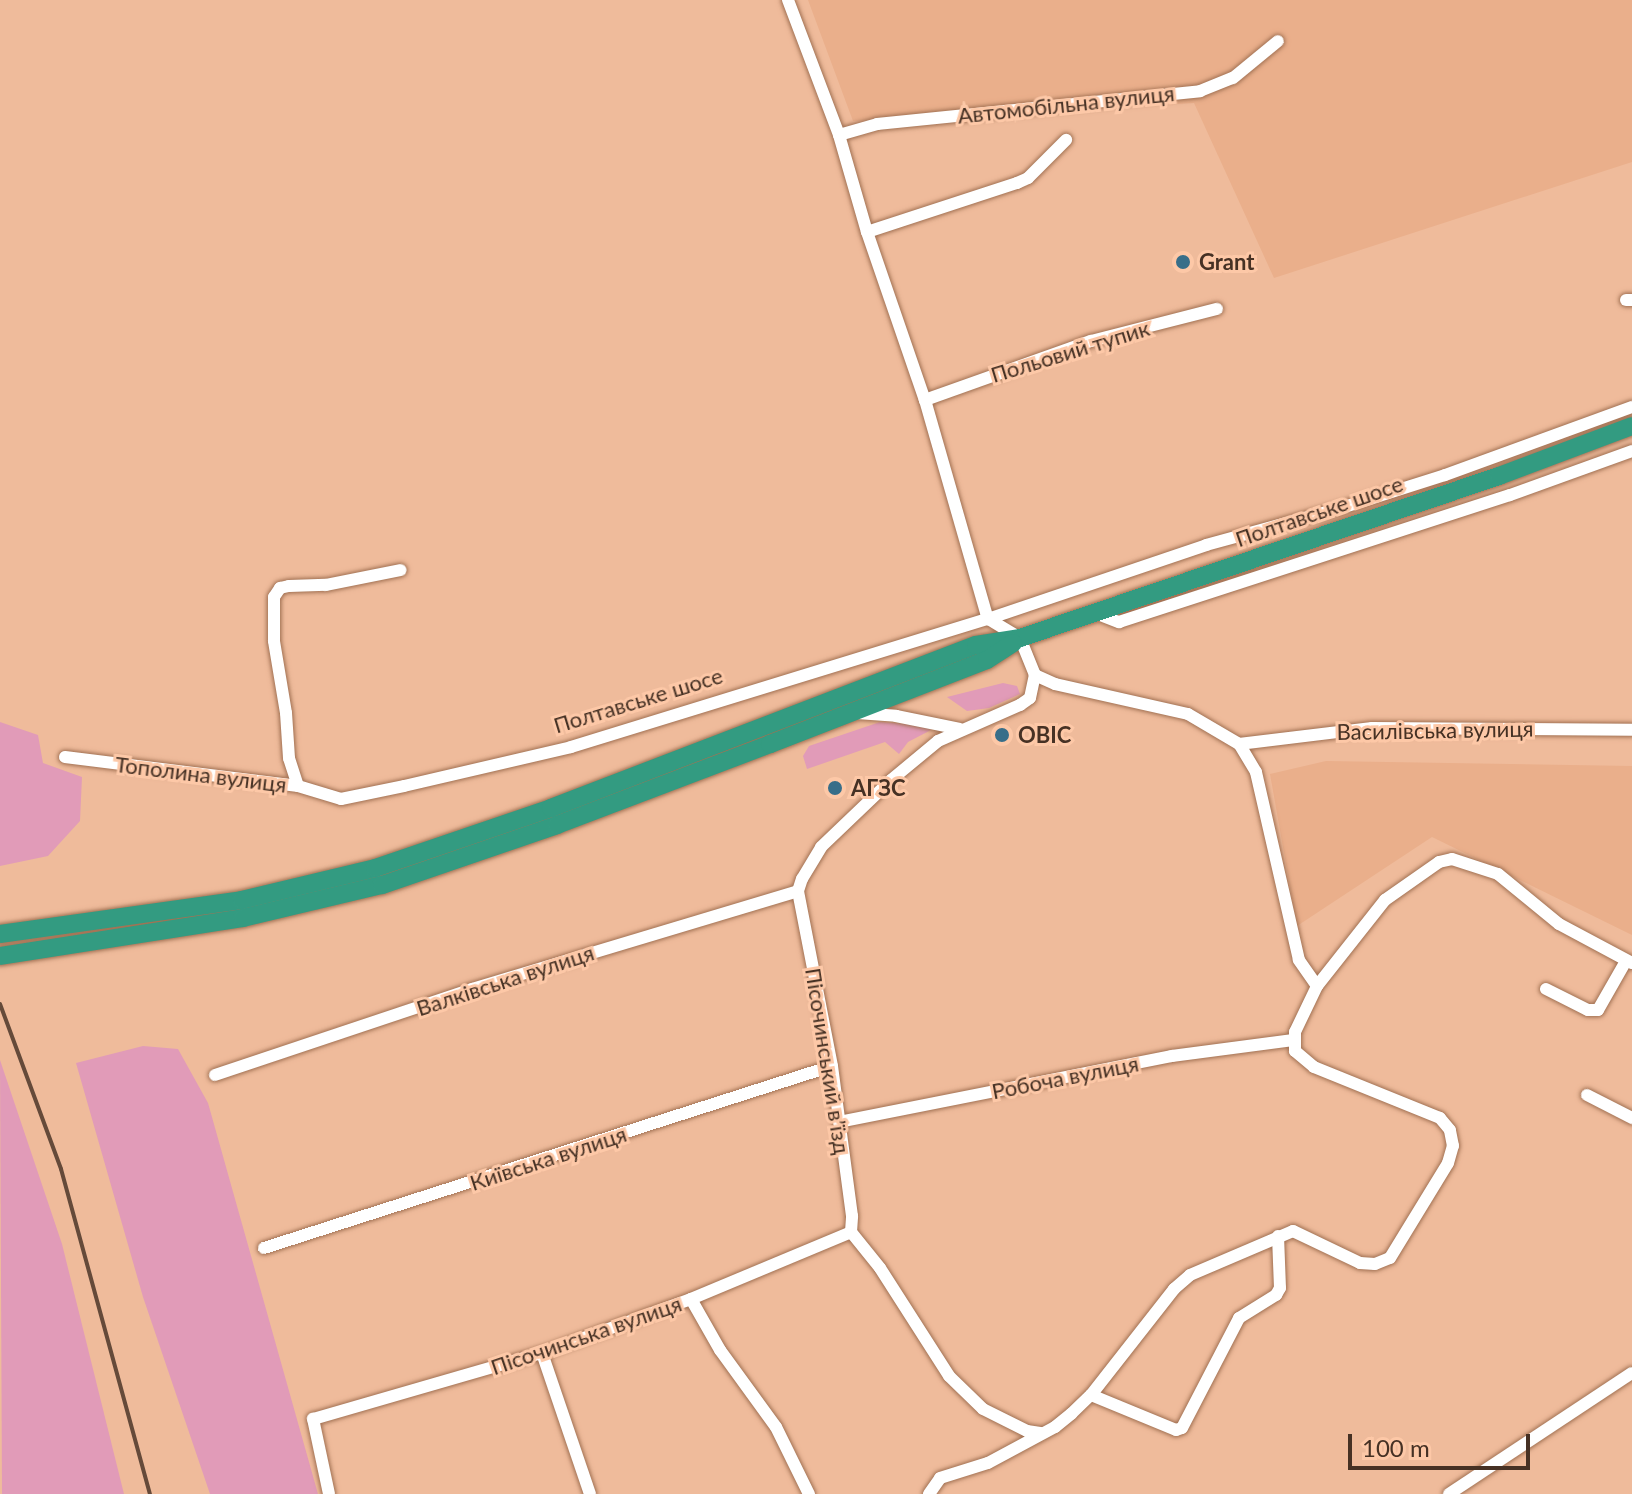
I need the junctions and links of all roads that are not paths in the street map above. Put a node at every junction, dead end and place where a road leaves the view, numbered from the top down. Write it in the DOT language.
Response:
graph roads {
  1 [pos="788,0"];
  2 [pos="1278,41"];
  3 [pos="839,135"];
  4 [pos="1066,140"];
  5 [pos="867,232"];
  6 [pos="1217,309"];
  7 [pos="925,400"];
  8 [pos="1632,407"];
  9 [pos="1632,426"];
  10 [pos="1632,451"];
  11 [pos="401,570"];
  12 [pos="1095,613"];
  13 [pos="988,619"];
  14 [pos="1020,638"];
  15 [pos="1035,675"];
  16 [pos="848,713"];
  17 [pos="960,729"];
  18 [pos="1632,730"];
  19 [pos="1239,744"];
  20 [pos="65,757"];
  21 [pos="298,786"];
  22 [pos="798,891"];
  23 [pos="0,934"];
  24 [pos="0,956"];
  25 [pos="1629,962"];
  26 [pos="1317,986"];
  27 [pos="1546,989"];
  28 [pos="1293,1040"];
  29 [pos="832,1066"];
  30 [pos="215,1075"];
  31 [pos="1587,1095"];
  32 [pos="1632,1118"];
  33 [pos="839,1122"];
  34 [pos="851,1232"];
  35 [pos="1278,1236"];
  36 [pos="264,1248"];
  37 [pos="691,1299"];
  38 [pos="542,1353"];
  39 [pos="1632,1373"];
  40 [pos="1091,1395"];
  41 [pos="1042,1433"];
  42 [pos="329,1494"];
  43 [pos="590,1494"];
  44 [pos="809,1494"];
  45 [pos="929,1494"];
  46 [pos="1449,1494"];
  1 -- 3 [label="street"];
  2 -- 3 [label="street, Автомобільна вулиця"];
  3 -- 5 [label="street"];
  4 -- 5 [label="street, Автомобільна вулиця"];
  5 -- 7 [label="street"];
  6 -- 7 [label="street, Польовий тупик"];
  7 -- 13 [label="street"];
  8 -- 13 [label="street, Полтавське шосе"];
  9 -- 12 [label="highway, Полтавське шосе"];
  10 -- 12 [label="street"];
  11 -- 21 [label="street, Тополина вулиця"];
  12 -- 14 [label="highway, Полтавське шосе"];
  13 -- 14 [label="street"];
  13 -- 21 [label="street, Полтавське шосе"];
  14 -- 15 [label="street"];
  14 -- 16 [label="highway"];
  14 -- 23 [label="highway"];
  15 -- 17 [label="street"];
  15 -- 19 [label="street"];
  16 -- 17 [label="street"];
  16 -- 24 [label="highway"];
  17 -- 22 [label="street"];
  18 -- 19 [label="street, Василівська вулиця"];
  19 -- 26 [label="street"];
  20 -- 21 [label="street, Тополина вулиця"];
  22 -- 29 [label="street, Пісочинський в’їзд"];
  22 -- 30 [label="street, Валківська вулиця"];
  25 -- 26 [label="street"];
  25 -- 27 [label="street"];
  26 -- 28 [label="street"];
  28 -- 33 [label="street, Робоча вулиця"];
  28 -- 35 [label="street"];
  29 -- 33 [label="street, Пісочинський в’їзд"];
  29 -- 36 [label="street, Київська вулиця"];
  31 -- 32 [label="street"];
  33 -- 34 [label="street, Пісочинський в’їзд"];
  34 -- 37 [label="street, Пісочинська вулиця"];
  34 -- 41 [label="street"];
  35 -- 40 [label="street"];
  35 -- 40 [label="street"];
  37 -- 38 [label="street, Пісочинська вулиця"];
  37 -- 44 [label="street"];
  38 -- 42 [label="street, Пісочинська вулиця"];
  38 -- 43 [label="street"];
  39 -- 46 [label="street"];
  40 -- 41 [label="street"];
  41 -- 45 [label="street"];
}
